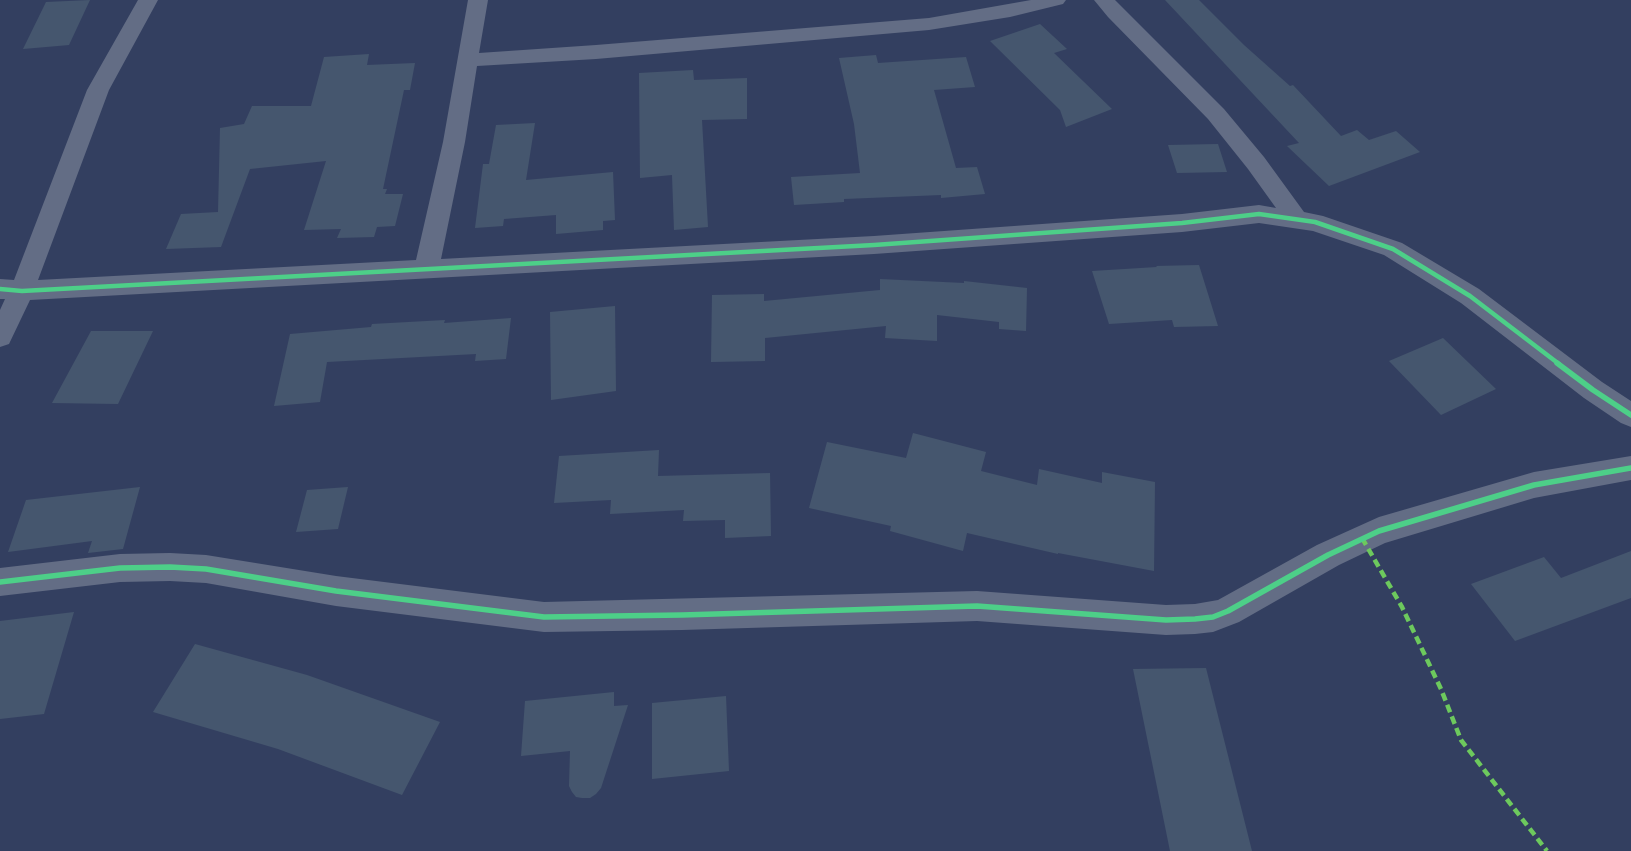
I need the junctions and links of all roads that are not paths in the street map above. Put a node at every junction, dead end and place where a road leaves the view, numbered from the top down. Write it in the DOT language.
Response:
graph roads {
  1 [pos="148,0"];
  2 [pos="478,0"];
  3 [pos="1056,0"];
  4 [pos="1104,0"];
  5 [pos="468,60"];
  6 [pos="1297,220"];
  7 [pos="428,268"];
  8 [pos="11,290"];
  9 [pos="0,337"];
  10 [pos="1631,415"];
  11 [pos="1631,468"];
  12 [pos="0,582"];
  1 -- 8 [label="street"];
  2 -- 5 [label="street"];
  3 -- 5 [label="street"];
  4 -- 6 [label="street"];
  5 -- 7 [label="street"];
  6 -- 7 [label="street"];
  6 -- 10 [label="street"];
  7 -- 8 [label="street"];
  8 -- 9 [label="street"];
  11 -- 12 [label="street"];
}
